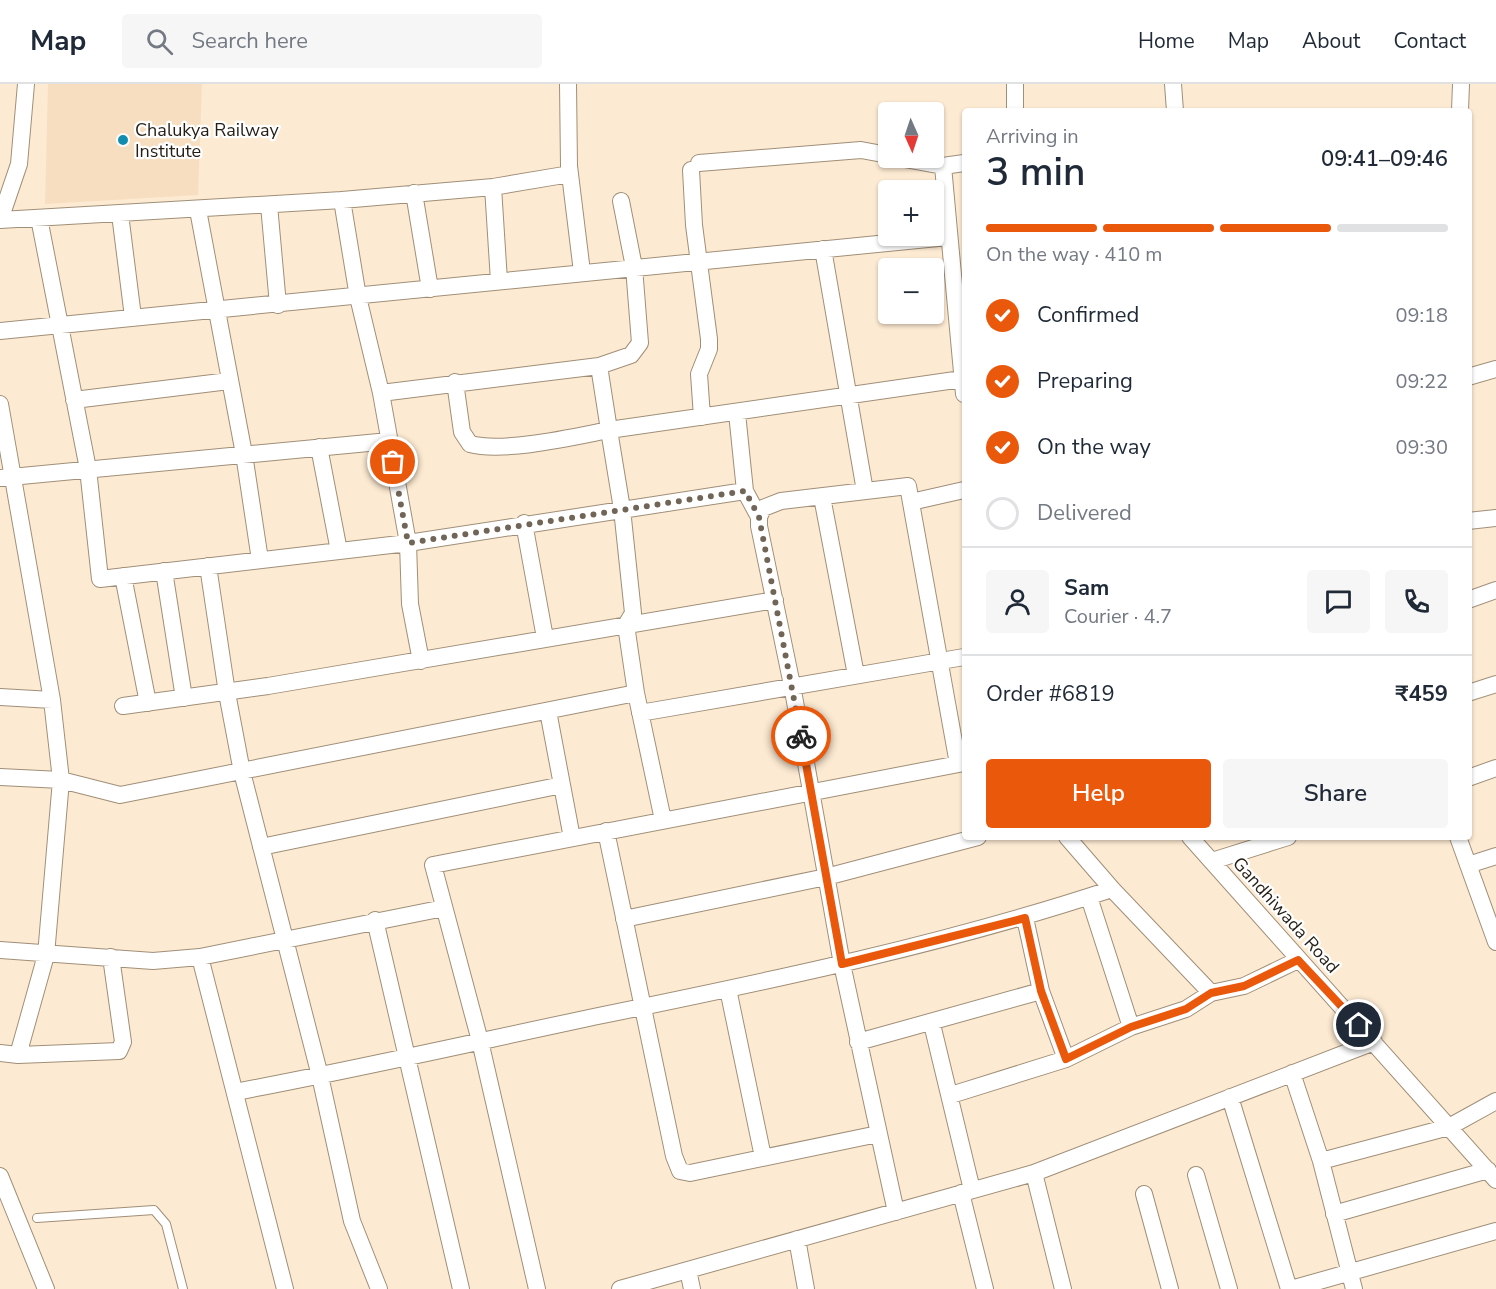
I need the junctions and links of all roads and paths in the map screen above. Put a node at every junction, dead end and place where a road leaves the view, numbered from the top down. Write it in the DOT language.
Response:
graph roads {
  1 [pos="26,84"];
  2 [pos="568,84"];
  3 [pos="1015,84"];
  4 [pos="1173,84"];
  5 [pos="1461,84"];
  6 [pos="1015,108"];
  7 [pos="1175,108"];
  8 [pos="1460,108"];
  9 [pos="878,154"];
  10 [pos="962,163"];
  11 [pos="944,166"];
  12 [pos="943,168"];
  13 [pos="570,174"];
  14 [pos="493,187"];
  15 [pos="414,193"];
  16 [pos="342,200"];
  17 [pos="621,201"];
  18 [pos="268,205"];
  19 [pos="198,210"];
  20 [pos="120,214"];
  21 [pos="39,218"];
  22 [pos="0,220"];
  23 [pos="948,237"];
  24 [pos="823,249"];
  25 [pos="699,260"];
  26 [pos="634,267"];
  27 [pos="582,273"];
  28 [pos="499,281"];
  29 [pos="430,289"];
  30 [pos="358,297"];
  31 [pos="278,305"];
  32 [pos="215,310"];
  33 [pos="133,317"];
  34 [pos="59,325"];
  35 [pos="0,331"];
  36 [pos="599,366"];
  37 [pos="1496,369"];
  38 [pos="962,370"];
  39 [pos="1472,376"];
  40 [pos="229,381"];
  41 [pos="455,382"];
  42 [pos="962,386"];
  43 [pos="381,393"];
  44 [pos="848,396"];
  45 [pos="74,400"];
  46 [pos="0,404"];
  47 [pos="737,413"];
  48 [pos="702,417"];
  49 [pos="609,430"];
  50 [pos="389,441"];
  51 [pos="319,447"];
  52 [pos="244,454"];
  53 [pos="88,469"];
  54 [pos="7,477"];
  55 [pos="962,490"];
  56 [pos="745,491"];
  57 [pos="865,491"];
  58 [pos="822,497"];
  59 [pos="911,502"];
  60 [pos="622,509"];
  61 [pos="759,517"];
  62 [pos="1496,518"];
  63 [pos="1472,521"];
  64 [pos="524,523"];
  65 [pos="408,543"];
  66 [pos="339,551"];
  67 [pos="260,560"];
  68 [pos="208,566"];
  69 [pos="164,572"];
  70 [pos="123,576"];
  71 [pos="1496,590"];
  72 [pos="1472,599"];
  73 [pos="775,600"];
  74 [pos="626,625"];
  75 [pos="545,638"];
  76 [pos="962,657"];
  77 [pos="938,661"];
  78 [pos="421,662"];
  79 [pos="856,675"];
  80 [pos="1496,684"];
  81 [pos="792,685"];
  82 [pos="1472,692"];
  83 [pos="227,693"];
  84 [pos="636,693"];
  85 [pos="0,697"];
  86 [pos="184,698"];
  87 [pos="52,700"];
  88 [pos="148,703"];
  89 [pos="123,706"];
  90 [pos="548,711"];
  91 [pos="640,713"];
  92 [pos="961,763"];
  93 [pos="1496,768"];
  94 [pos="242,772"];
  95 [pos="0,777"];
  96 [pos="1472,777"];
  97 [pos="61,780"];
  98 [pos="562,785"];
  99 [pos="810,792"];
  100 [pos="663,820"];
  101 [pos="606,831"];
  102 [pos="572,838"];
  103 [pos="967,840"];
  104 [pos="1070,840"];
  105 [pos="1193,840"];
  106 [pos="1278,840"];
  107 [pos="1459,840"];
  108 [pos="261,848"];
  109 [pos="1496,856"];
  110 [pos="1212,861"];
  111 [pos="1468,865"];
  112 [pos="826,877"];
  113 [pos="1112,889"];
  114 [pos="1089,897"];
  115 [pos="444,908"];
  116 [pos="1025,918"];
  117 [pos="624,919"];
  118 [pos="375,920"];
  119 [pos="285,941"];
  120 [pos="1496,942"];
  121 [pos="0,950"];
  122 [pos="46,954"];
  123 [pos="111,957"];
  124 [pos="200,957"];
  125 [pos="1298,960"];
  126 [pos="842,964"];
  127 [pos="728,989"];
  128 [pos="1041,991"];
  129 [pos="1211,993"];
  130 [pos="642,1007"];
  131 [pos="932,1024"];
  132 [pos="1131,1027"];
  133 [pos="480,1041"];
  134 [pos="858,1042"];
  135 [pos="1374,1042"];
  136 [pos="0,1053"];
  137 [pos="18,1055"];
  138 [pos="406,1059"];
  139 [pos="1066,1059"];
  140 [pos="1292,1073"];
  141 [pos="320,1076"];
  142 [pos="235,1092"];
  143 [pos="951,1095"];
  144 [pos="1230,1097"];
  145 [pos="1496,1101"];
  146 [pos="1449,1127"];
  147 [pos="878,1134"];
  148 [pos="763,1157"];
  149 [pos="1321,1161"];
  150 [pos="1034,1173"];
  151 [pos="1196,1175"];
  152 [pos="1492,1175"];
  153 [pos="0,1176"];
  154 [pos="966,1192"];
  155 [pos="1144,1194"];
  156 [pos="896,1212"];
  157 [pos="1334,1214"];
  158 [pos="37,1218"];
  159 [pos="1496,1231"];
  160 [pos="796,1239"];
  161 [pos="688,1270"];
  162 [pos="1350,1271"];
  163 [pos="46,1289"];
  164 [pos="183,1289"];
  165 [pos="285,1289"];
  166 [pos="379,1289"];
  167 [pos="461,1289"];
  168 [pos="537,1289"];
  169 [pos="620,1289"];
  170 [pos="692,1289"];
  171 [pos="806,1289"];
  172 [pos="985,1289"];
  173 [pos="1063,1289"];
  174 [pos="1170,1289"];
  175 [pos="1228,1289"];
  176 [pos="1290,1289"];
  177 [pos="1354,1289"];
  1 -- 22 [label="street"];
  2 -- 13 [label="street"];
  3 -- 6 [label="street"];
  4 -- 7 [label="street"];
  5 -- 8 [label="street"];
  9 -- 25 [label="street"];
  10 -- 11 [label="street"];
  12 -- 23 [label="street"];
  13 -- 14 [label="street"];
  13 -- 27 [label="street"];
  14 -- 15 [label="street"];
  14 -- 28 [label="street"];
  15 -- 16 [label="street"];
  15 -- 29 [label="street"];
  16 -- 18 [label="street"];
  16 -- 30 [label="street"];
  17 -- 26 [label="street"];
  18 -- 19 [label="street"];
  18 -- 31 [label="street"];
  19 -- 20 [label="street"];
  19 -- 32 [label="street"];
  20 -- 21 [label="street"];
  20 -- 33 [label="street"];
  21 -- 22 [label="street"];
  21 -- 34 [label="street"];
  23 -- 24 [label="street"];
  23 -- 38 [label="street"];
  24 -- 25 [label="street"];
  24 -- 44 [label="street"];
  25 -- 26 [label="street"];
  25 -- 48 [label="street"];
  26 -- 27 [label="street"];
  26 -- 36 [label="street"];
  27 -- 28 [label="street"];
  28 -- 29 [label="street"];
  29 -- 30 [label="street"];
  30 -- 31 [label="street"];
  30 -- 43 [label="street"];
  31 -- 32 [label="street"];
  32 -- 33 [label="street"];
  32 -- 40 [label="street"];
  33 -- 34 [label="street"];
  34 -- 35 [label="street"];
  34 -- 45 [label="street"];
  36 -- 41 [label="street"];
  36 -- 49 [label="street"];
  37 -- 39 [label="street"];
  40 -- 45 [label="street"];
  40 -- 52 [label="street"];
  41 -- 43 [label="street"];
  41 -- 49 [label="street"];
  42 -- 44 [label="street"];
  43 -- 50 [label="street"];
  44 -- 47 [label="street"];
  44 -- 57 [label="street"];
  45 -- 53 [label="street"];
  46 -- 54 [label="street"];
  47 -- 48 [label="street"];
  47 -- 56 [label="street"];
  48 -- 49 [label="street"];
  49 -- 60 [label="street"];
  50 -- 51 [label="street"];
  50 -- 65 [label="street"];
  51 -- 52 [label="street"];
  51 -- 66 [label="street"];
  52 -- 53 [label="street"];
  52 -- 67 [label="street"];
  53 -- 54 [label="street"];
  53 -- 70 [label="street"];
  54 -- 87 [label="street"];
  55 -- 59 [label="street"];
  56 -- 60 [label="street"];
  56 -- 61 [label="street"];
  57 -- 58 [label="street"];
  57 -- 59 [label="street"];
  58 -- 61 [label="street"];
  58 -- 79 [label="street"];
  59 -- 77 [label="street"];
  60 -- 64 [label="street"];
  60 -- 74 [label="street"];
  61 -- 73 [label="street"];
  62 -- 63 [label="street"];
  64 -- 65 [label="street"];
  64 -- 75 [label="street"];
  65 -- 66 [label="street"];
  65 -- 78 [label="street"];
  66 -- 67 [label="street"];
  67 -- 68 [label="street"];
  68 -- 69 [label="street"];
  68 -- 83 [label="street"];
  69 -- 70 [label="street"];
  69 -- 86 [label="street"];
  70 -- 88 [label="street"];
  71 -- 72 [label="street"];
  73 -- 74 [label="street"];
  73 -- 81 [label="street"];
  74 -- 75 [label="street"];
  74 -- 84 [label="street"];
  75 -- 78 [label="street"];
  76 -- 77 [label="street"];
  77 -- 79 [label="street"];
  77 -- 92 [label="street"];
  78 -- 83 [label="street"];
  79 -- 81 [label="street"];
  80 -- 82 [label="street"];
  81 -- 91 [label="street"];
  81 -- 99 [label="street"];
  83 -- 86 [label="street"];
  83 -- 94 [label="street"];
  84 -- 90 [label="street"];
  84 -- 91 [label="street"];
  85 -- 87 [label="street"];
  86 -- 88 [label="street"];
  87 -- 97 [label="street"];
  88 -- 89 [label="street"];
  90 -- 94 [label="street"];
  90 -- 98 [label="street"];
  91 -- 100 [label="street"];
  92 -- 99 [label="street"];
  93 -- 96 [label="street"];
  94 -- 97 [label="street"];
  94 -- 108 [label="street"];
  95 -- 97 [label="street"];
  97 -- 122 [label="street"];
  98 -- 102 [label="street"];
  98 -- 108 [label="street"];
  99 -- 100 [label="street"];
  99 -- 112 [label="street"];
  100 -- 101 [label="street"];
  101 -- 102 [label="street"];
  101 -- 117 [label="street"];
  102 -- 115 [label="street"];
  103 -- 112 [label="street"];
  104 -- 113 [label="street"];
  105 -- 110 [label="street, Gandhiwada Road"];
  106 -- 110 [label="street"];
  107 -- 111 [label="street"];
  108 -- 119 [label="street"];
  109 -- 111 [label="street"];
  110 -- 125 [label="street, Gandhiwada Road"];
  111 -- 120 [label="street"];
  112 -- 117 [label="street"];
  112 -- 126 [label="street"];
  113 -- 114 [label="street"];
  113 -- 129 [label="street"];
  114 -- 116 [label="street"];
  114 -- 132 [label="street"];
  115 -- 118 [label="street"];
  115 -- 133 [label="street"];
  116 -- 126 [label="street"];
  116 -- 128 [label="street"];
  117 -- 130 [label="street"];
  118 -- 119 [label="street"];
  118 -- 138 [label="street"];
  119 -- 124 [label="street"];
  119 -- 141 [label="street"];
  121 -- 122 [label="street"];
  122 -- 123 [label="street"];
  122 -- 137 [label="street"];
  123 -- 124 [label="street"];
  123 -- 137 [label="street"];
  124 -- 142 [label="street"];
  125 -- 129 [label="street"];
  125 -- 135 [label="street, Gandhiwada Road"];
  126 -- 127 [label="street"];
  126 -- 134 [label="street"];
  127 -- 130 [label="street"];
  127 -- 148 [label="street"];
  128 -- 131 [label="street"];
  128 -- 139 [label="street"];
  129 -- 132 [label="street"];
  130 -- 133 [label="street"];
  130 -- 148 [label="street"];
  131 -- 134 [label="street"];
  131 -- 143 [label="street"];
  132 -- 139 [label="street"];
  133 -- 138 [label="street"];
  133 -- 168 [label="street"];
  134 -- 147 [label="street"];
  135 -- 140 [label="street"];
  135 -- 146 [label="street, Gandhiwada Road"];
  136 -- 137 [label="street"];
  138 -- 141 [label="street"];
  138 -- 167 [label="street"];
  139 -- 143 [label="street"];
  140 -- 144 [label="street"];
  140 -- 149 [label="street"];
  141 -- 142 [label="street"];
  141 -- 166 [label="street"];
  142 -- 165 [label="street"];
  143 -- 154 [label="street"];
  144 -- 150 [label="street"];
  144 -- 176 [label="street"];
  145 -- 146 [label="street"];
  146 -- 149 [label="street"];
  146 -- 152 [label="street, Gandhiwada Road"];
  147 -- 148 [label="street"];
  147 -- 156 [label="street"];
  149 -- 157 [label="street"];
  150 -- 154 [label="street"];
  150 -- 173 [label="street"];
  151 -- 175 [label="street"];
  152 -- 157 [label="street"];
  153 -- 163 [label="street"];
  154 -- 156 [label="street"];
  154 -- 172 [label="street"];
  155 -- 174 [label="street"];
  156 -- 160 [label="street"];
  157 -- 162 [label="street"];
  158 -- 164 [label="lane"];
  159 -- 162 [label="street"];
  160 -- 161 [label="street"];
  160 -- 171 [label="street"];
  161 -- 169 [label="street"];
  161 -- 170 [label="street"];
  162 -- 176 [label="street"];
  162 -- 177 [label="street"];
}
